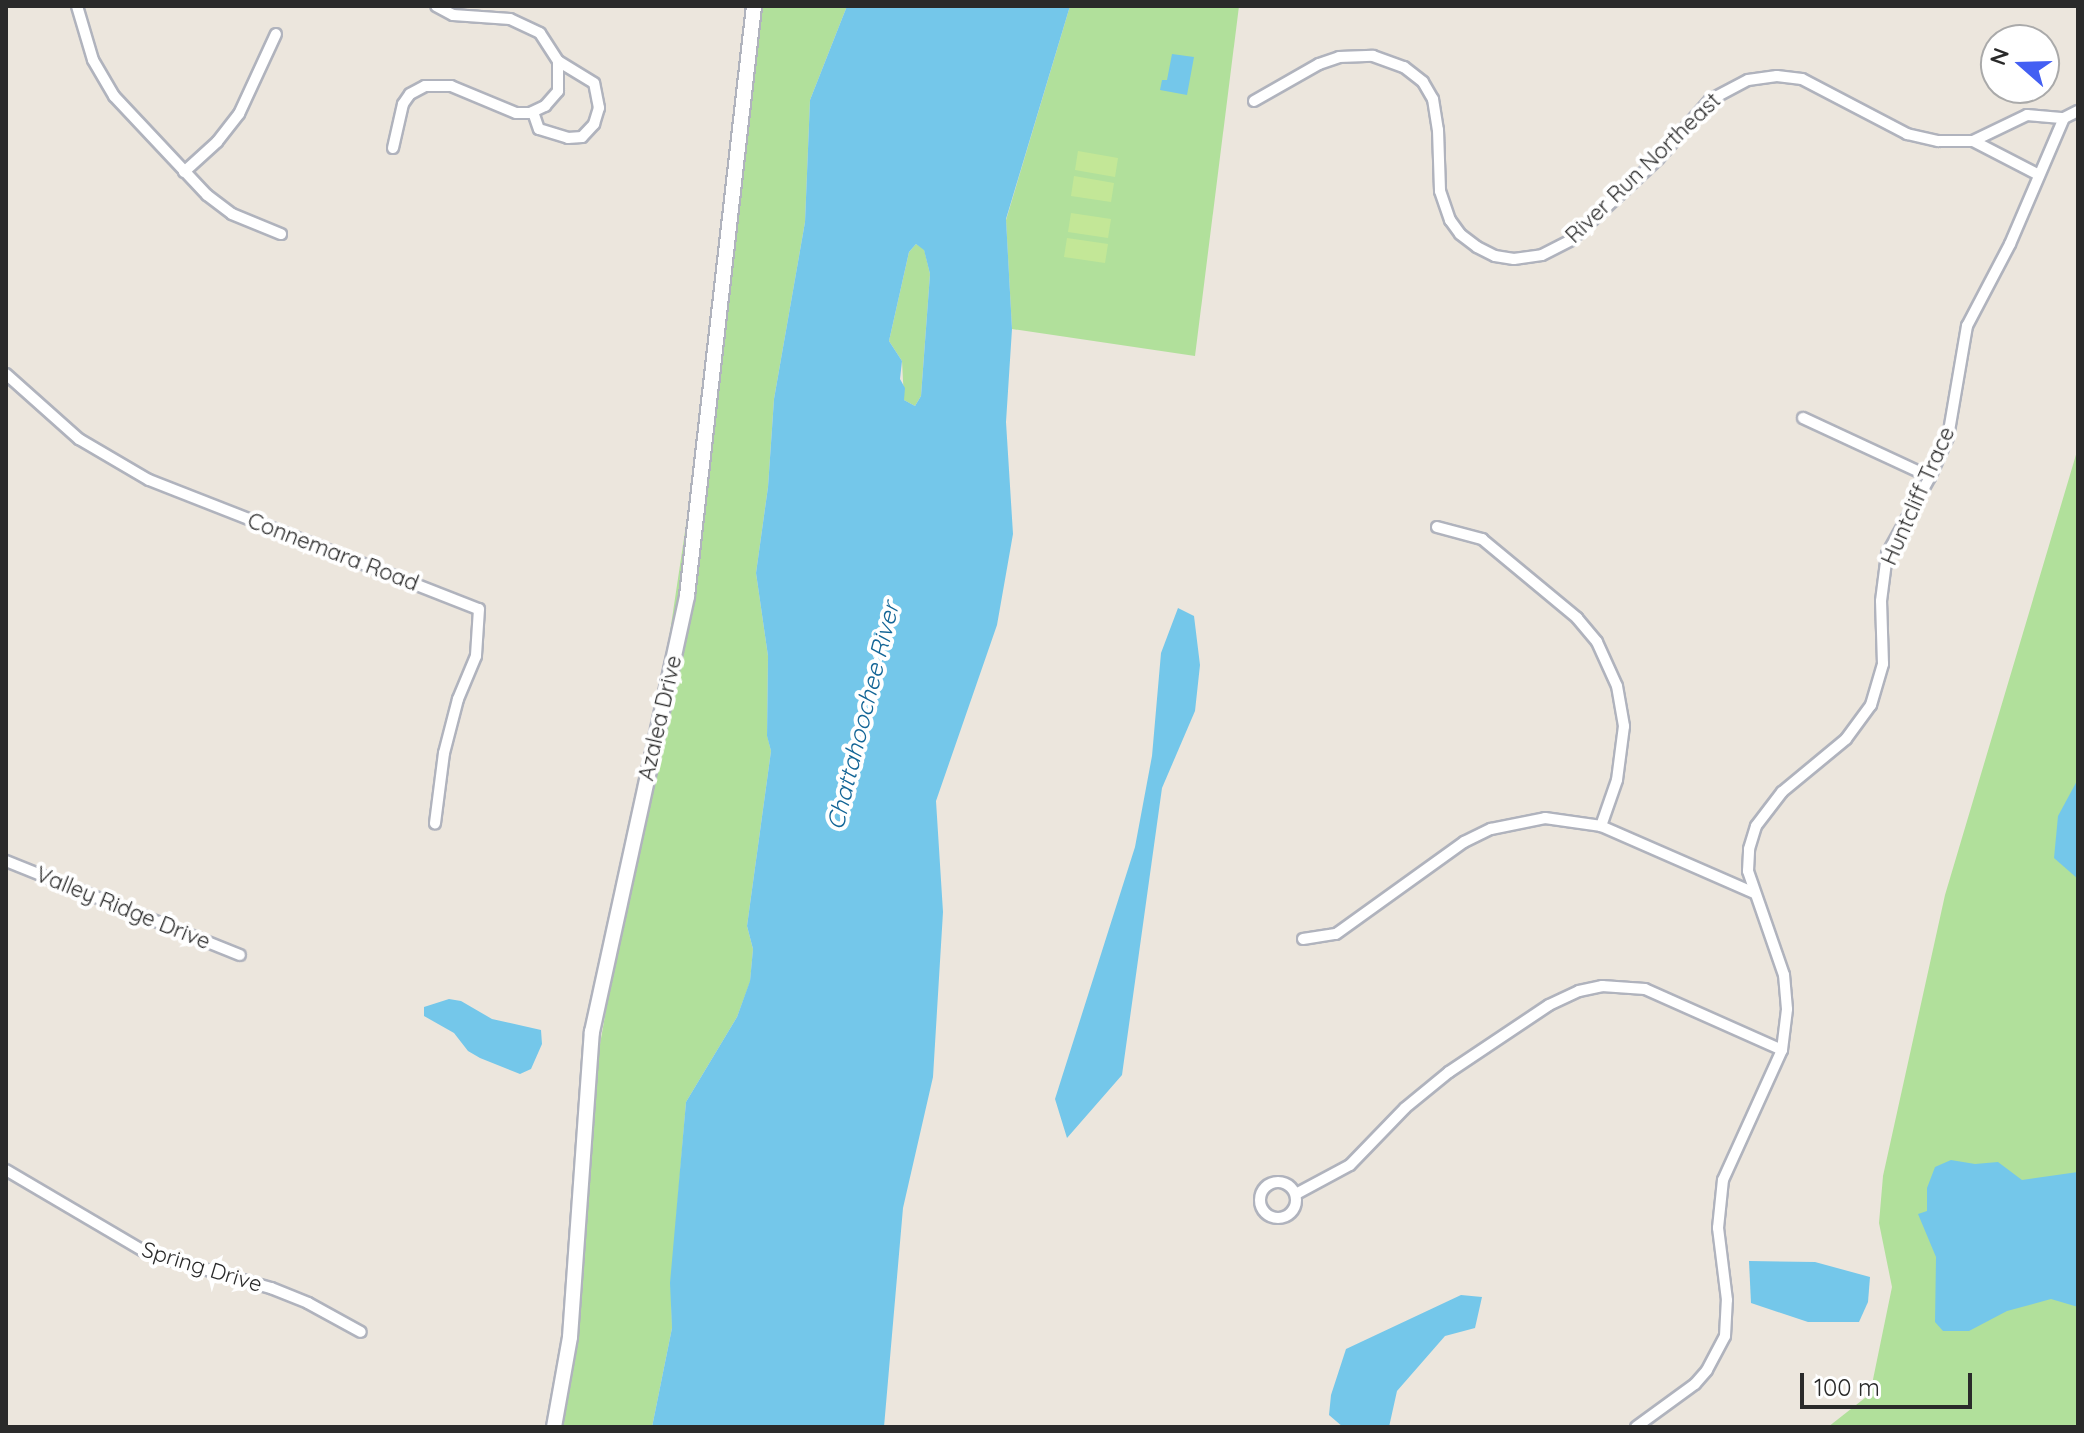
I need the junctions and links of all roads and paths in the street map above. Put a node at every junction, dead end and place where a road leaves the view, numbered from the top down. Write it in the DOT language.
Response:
graph roads {
  1 [pos="77,6"];
  2 [pos="436,6"];
  3 [pos="754,6"];
  4 [pos="276,34"];
  5 [pos="558,61"];
  6 [pos="1254,101"];
  7 [pos="2078,111"];
  8 [pos="533,112"];
  9 [pos="2064,118"];
  10 [pos="1973,141"];
  11 [pos="393,148"];
  12 [pos="184,172"];
  13 [pos="2039,175"];
  14 [pos="281,234"];
  15 [pos="6,374"];
  16 [pos="1803,418"];
  17 [pos="1930,477"];
  18 [pos="1437,527"];
  19 [pos="435,823"];
  20 [pos="1601,826"];
  21 [pos="6,861"];
  22 [pos="1754,893"];
  23 [pos="1303,939"];
  24 [pos="240,955"];
  25 [pos="1782,1050"];
  26 [pos="6,1170"];
  27 [pos="1296,1194"];
  28 [pos="361,1332"];
  29 [pos="554,1427"];
  30 [pos="1636,1427"];
  1 -- 12 [label="street"];
  2 -- 5 [label="street"];
  3 -- 29 [label="street, Azalea Drive"];
  4 -- 12 [label="street"];
  5 -- 8 [label="street"];
  5 -- 8 [label="street"];
  6 -- 10 [label="street, River Run Northeast"];
  7 -- 9 [label="street"];
  8 -- 11 [label="street"];
  9 -- 10 [label="street, River Run Northeast"];
  9 -- 13 [label="street, Huntcliff Trace"];
  10 -- 13 [label="street, River Run Northeast"];
  12 -- 14 [label="street"];
  13 -- 17 [label="street, Huntcliff Trace"];
  15 -- 19 [label="street, Connemara Road"];
  16 -- 17 [label="street"];
  17 -- 22 [label="street, Huntcliff Trace"];
  18 -- 20 [label="street"];
  20 -- 22 [label="street"];
  20 -- 23 [label="street"];
  21 -- 24 [label="street, Valley Ridge Drive"];
  22 -- 25 [label="street, Huntcliff Trace"];
  25 -- 27 [label="street"];
  25 -- 30 [label="street, Huntcliff Trace"];
  26 -- 28 [label="street, Spring Drive"];
}
